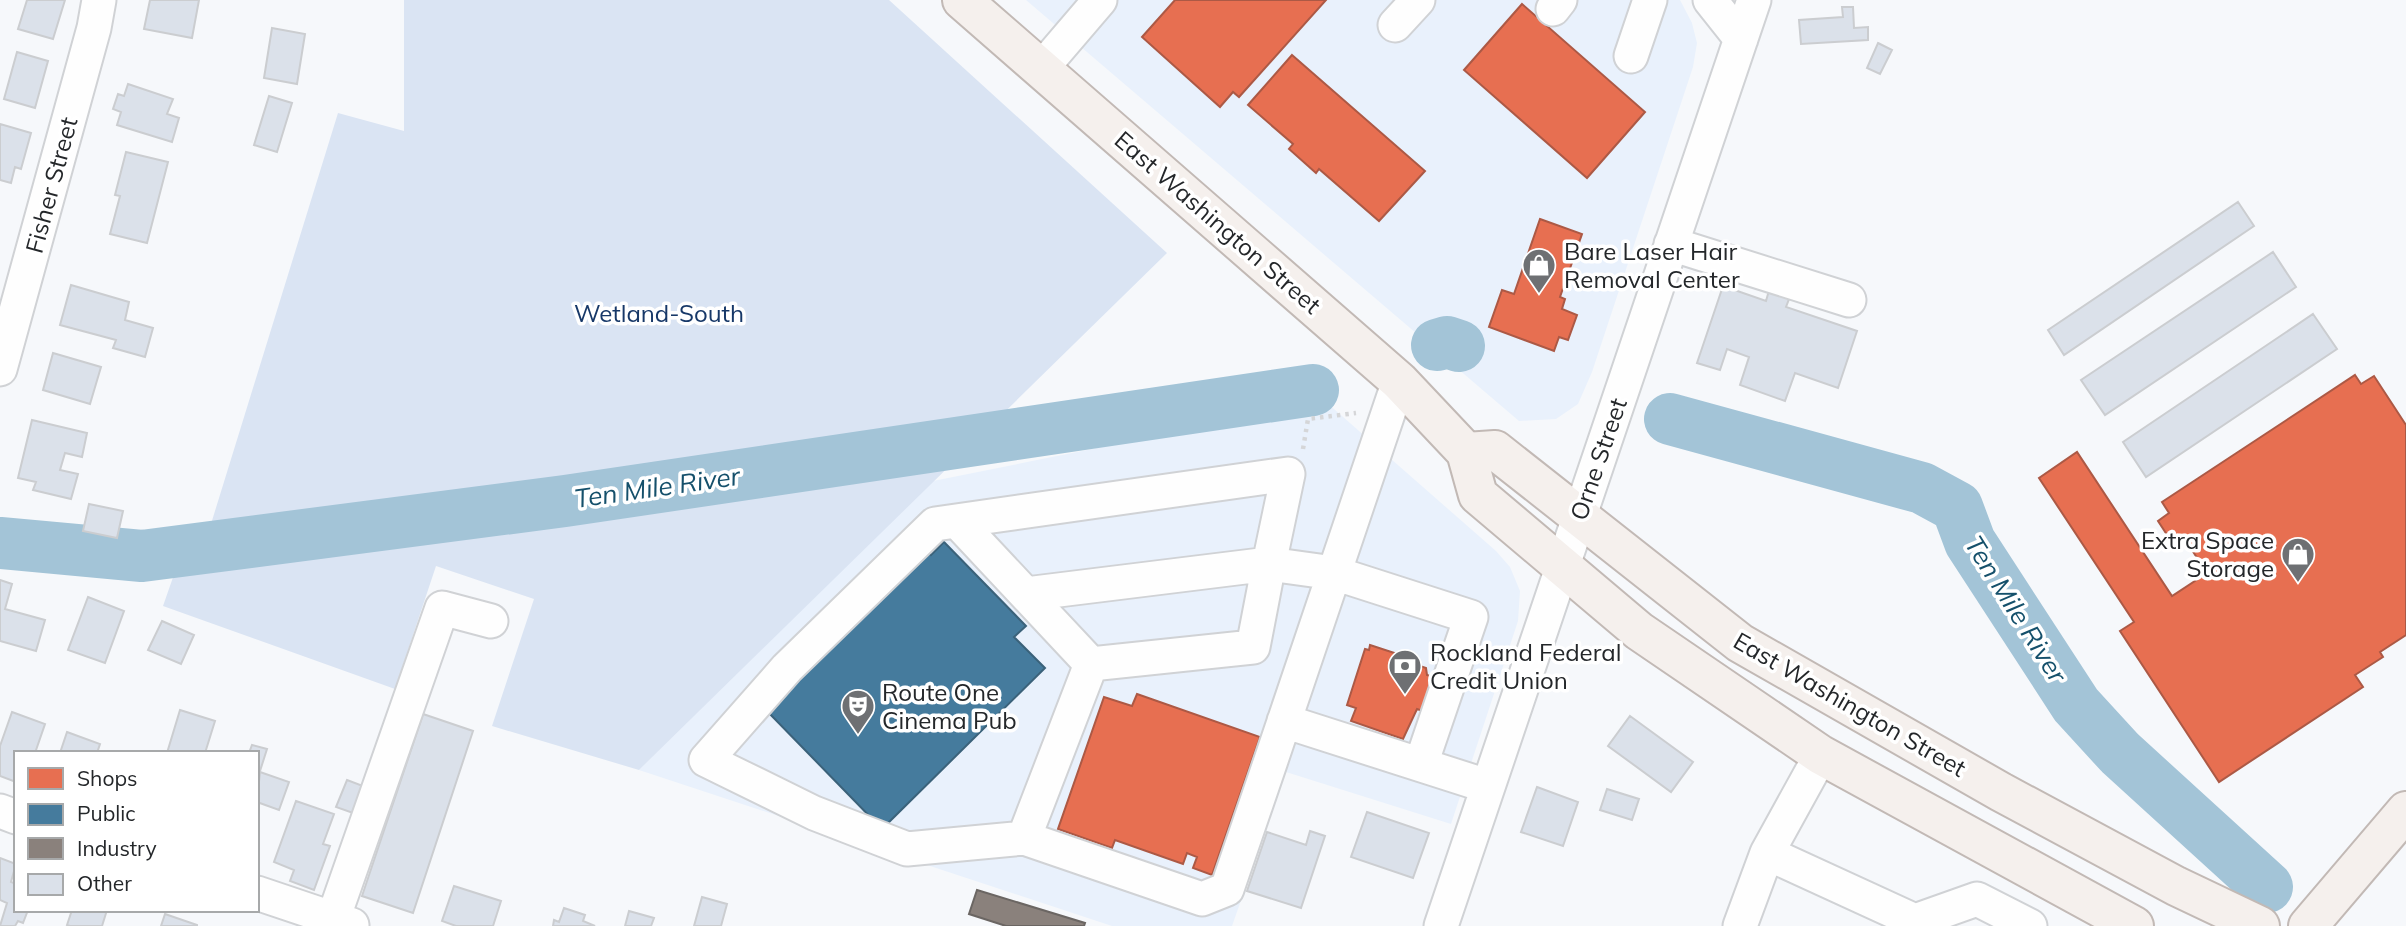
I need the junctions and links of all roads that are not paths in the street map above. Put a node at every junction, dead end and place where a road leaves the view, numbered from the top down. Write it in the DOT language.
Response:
graph roads {
  1 [pos="99,0"];
  2 [pos="962,0"];
  3 [pos="1100,0"];
  4 [pos="1418,0"];
  5 [pos="1650,0"];
  6 [pos="1710,0"];
  7 [pos="1754,0"];
  8 [pos="1395,25"];
  9 [pos="1741,39"];
  10 [pos="1631,56"];
  11 [pos="1041,69"];
  12 [pos="1671,244"];
  13 [pos="1849,300"];
  14 [pos="0,369"];
  15 [pos="1399,381"];
  16 [pos="1466,452"];
  17 [pos="1578,516"];
  18 [pos="957,521"];
  19 [pos="1269,564"];
  20 [pos="1561,567"];
  21 [pos="1334,573"];
  22 [pos="1026,594"];
  23 [pos="491,621"];
  24 [pos="1091,664"];
  25 [pos="1284,721"];
  26 [pos="1821,755"];
  27 [pos="1421,764"];
  28 [pos="1487,786"];
  29 [pos="2406,811"];
  30 [pos="1024,838"];
  31 [pos="1767,853"];
  32 [pos="2015,862"];
  33 [pos="259,894"];
  34 [pos="1977,899"];
  35 [pos="344,923"];
  36 [pos="1916,923"];
  37 [pos="1441,926"];
  38 [pos="1740,926"];
  39 [pos="2030,926"];
  40 [pos="2134,926"];
  41 [pos="2260,926"];
  42 [pos="2308,926"];
  1 -- 14 [label="street, Fisher Street"];
  2 -- 11 [label="main road, East Washington Street"];
  3 -- 11 [label="street"];
  4 -- 8 [label="street"];
  5 -- 10 [label="street"];
  6 -- 9 [label="street"];
  7 -- 9 [label="street, Orne Street"];
  9 -- 12 [label="street, Orne Street"];
  11 -- 15 [label="main road, East Washington Street"];
  12 -- 13 [label="street"];
  12 -- 17 [label="street, Orne Street"];
  15 -- 16 [label="main road, East Washington Street"];
  15 -- 21 [label="street"];
  16 -- 17 [label="main road, East Washington Street"];
  16 -- 20 [label="main road, East Washington Street"];
  17 -- 20 [label="street, Orne Street"];
  17 -- 41 [label="main road, East Washington Street"];
  18 -- 19 [label="street"];
  18 -- 22 [label="street"];
  18 -- 30 [label="street"];
  19 -- 21 [label="street"];
  19 -- 22 [label="street"];
  19 -- 24 [label="street"];
  20 -- 26 [label="main road, East Washington Street"];
  20 -- 28 [label="street, Orne Street"];
  21 -- 25 [label="street"];
  21 -- 27 [label="street"];
  22 -- 24 [label="street"];
  23 -- 35 [label="street"];
  24 -- 30 [label="street"];
  25 -- 27 [label="street"];
  25 -- 30 [label="street"];
  26 -- 31 [label="street"];
  26 -- 32 [label="main road, East Washington Street"];
  27 -- 28 [label="street"];
  28 -- 37 [label="street, Orne Street"];
  29 -- 42 [label="main road"];
  31 -- 36 [label="street"];
  31 -- 38 [label="street"];
  32 -- 34 [label="street"];
  32 -- 40 [label="main road, East Washington Street"];
  33 -- 35 [label="street"];
  34 -- 36 [label="street"];
  34 -- 39 [label="street"];
}
